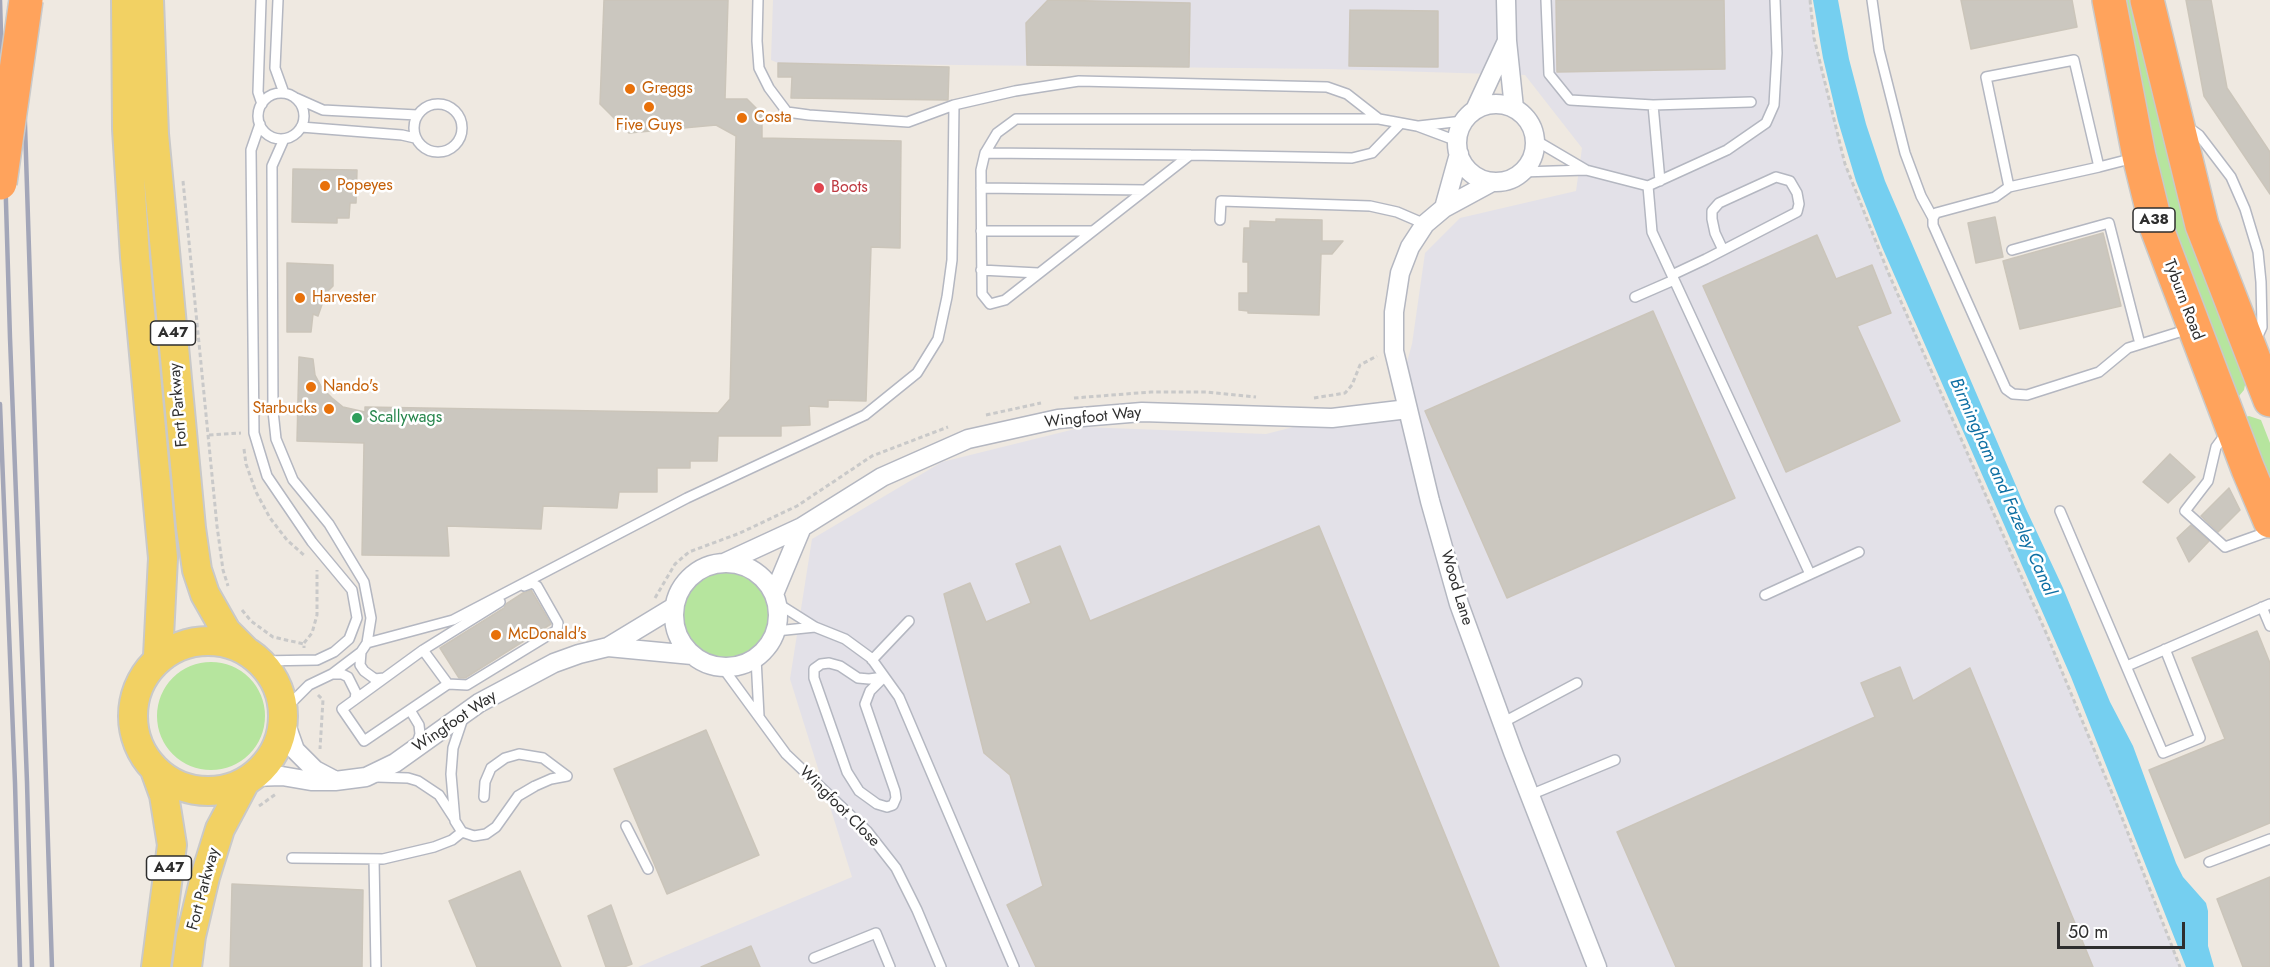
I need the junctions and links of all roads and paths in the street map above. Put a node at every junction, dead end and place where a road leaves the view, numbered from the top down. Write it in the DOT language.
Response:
graph roads {
  1 [pos="26,0"];
  2 [pos="126,0"];
  3 [pos="149,0"];
  4 [pos="261,0"];
  5 [pos="278,0"];
  6 [pos="758,0"];
  7 [pos="1506,0"];
  8 [pos="1546,0"];
  9 [pos="1775,0"];
  10 [pos="1810,0"];
  11 [pos="1872,0"];
  12 [pos="2109,0"];
  13 [pos="2147,0"];
  14 [pos="1507,41"];
  15 [pos="288,95"];
  16 [pos="1751,102"];
  17 [pos="262,104"];
  18 [pos="954,105"];
  19 [pos="1653,105"];
  20 [pos="1514,108"];
  21 [pos="417,115"];
  22 [pos="1469,116"];
  23 [pos="2175,117"];
  24 [pos="1379,119"];
  25 [pos="260,124"];
  26 [pos="1400,124"];
  27 [pos="1417,126"];
  28 [pos="301,127"];
  29 [pos="415,138"];
  30 [pos="284,139"];
  31 [pos="1535,140"];
  32 [pos="1458,148"];
  33 [pos="985,153"];
  34 [pos="1190,155"];
  35 [pos="2139,156"];
  36 [pos="2099,167"];
  37 [pos="1586,170"];
  38 [pos="182,172"];
  39 [pos="1521,172"];
  40 [pos="1660,181"];
  41 [pos="1492,182"];
  42 [pos="0,183"];
  43 [pos="1648,186"];
  44 [pos="2009,187"];
  45 [pos="981,188"];
  46 [pos="1144,190"];
  47 [pos="1444,208"];
  48 [pos="1932,218"];
  49 [pos="1220,220"];
  50 [pos="1425,224"];
  51 [pos="981,231"];
  52 [pos="1091,231"];
  53 [pos="1723,250"];
  54 [pos="2012,250"];
  55 [pos="981,270"];
  56 [pos="1038,273"];
  57 [pos="1673,278"];
  58 [pos="1635,297"];
  59 [pos="2194,328"];
  60 [pos="2140,344"];
  61 [pos="2251,350"];
  62 [pos="2269,398"];
  63 [pos="1408,409"];
  64 [pos="2229,419"];
  65 [pos="242,433"];
  66 [pos="2060,512"];
  67 [pos="2270,521"];
  68 [pos="802,527"];
  69 [pos="2270,531"];
  70 [pos="1859,552"];
  71 [pos="307,557"];
  72 [pos="312,563"];
  73 [pos="724,563"];
  74 [pos="1810,574"];
  75 [pos="229,588"];
  76 [pos="1765,595"];
  77 [pos="776,598"];
  78 [pos="236,603"];
  79 [pos="2266,605"];
  80 [pos="674,607"];
  81 [pos="909,621"];
  82 [pos="2270,626"];
  83 [pos="815,627"];
  84 [pos="776,631"];
  85 [pos="367,643"];
  86 [pos="304,644"];
  87 [pos="608,647"];
  88 [pos="2165,649"];
  89 [pos="423,650"];
  90 [pos="361,652"];
  91 [pos="692,655"];
  92 [pos="158,656"];
  93 [pos="253,656"];
  94 [pos="756,658"];
  95 [pos="872,660"];
  96 [pos="304,661"];
  97 [pos="2127,666"];
  98 [pos="723,668"];
  99 [pos="332,674"];
  100 [pos="385,677"];
  101 [pos="884,677"];
  102 [pos="871,683"];
  103 [pos="1577,683"];
  104 [pos="448,684"];
  105 [pos="309,685"];
  106 [pos="355,699"];
  107 [pos="410,710"];
  108 [pos="283,715"];
  109 [pos="464,715"];
  110 [pos="759,718"];
  111 [pos="1502,723"];
  112 [pos="415,749"];
  113 [pos="1615,760"];
  114 [pos="155,770"];
  115 [pos="315,770"];
  116 [pos="366,777"];
  117 [pos="249,779"];
  118 [pos="335,781"];
  119 [pos="283,795"];
  120 [pos="1530,795"];
  121 [pos="484,797"];
  122 [pos="255,813"];
  123 [pos="455,820"];
  124 [pos="626,826"];
  125 [pos="462,832"];
  126 [pos="2270,839"];
  127 [pos="292,858"];
  128 [pos="374,859"];
  129 [pos="2209,862"];
  130 [pos="648,869"];
  131 [pos="814,958"];
  132 [pos="156,967"];
  133 [pos="187,967"];
  134 [pos="376,967"];
  135 [pos="890,967"];
  136 [pos="941,967"];
  137 [pos="1014,967"];
  138 [pos="1597,967"];
  139 [pos="2180,967"];
  1 -- 42 [label="highway, bridge"];
  2 -- 92 [label="main road, Fort Parkway / A47"];
  3 -- 93 [label="main road, Fort Parkway / A47"];
  4 -- 17 [label="lane"];
  5 -- 15 [label="lane"];
  6 -- 18 [label="lane"];
  7 -- 14 [label="street"];
  8 -- 19 [label="lane"];
  9 -- 40 [label="lane"];
  10 -- 139 [label="path"];
  11 -- 48 [label="lane"];
  12 -- 35 [label="highway, Tyburn Road / A38"];
  13 -- 23 [label="highway, A38"];
  14 -- 20 [label="street"];
  14 -- 22 [label="street"];
  15 -- 17 [label="lane"];
  15 -- 21 [label="lane"];
  15 -- 28 [label="lane"];
  16 -- 19 [label="lane"];
  17 -- 25 [label="lane"];
  18 -- 24 [label="lane"];
  18 -- 85 [label="lane"];
  19 -- 40 [label="lane"];
  20 -- 22 [label="street"];
  20 -- 31 [label="street"];
  21 -- 29 [label="lane"];
  21 -- 29 [label="lane"];
  22 -- 27 [label="lane"];
  22 -- 32 [label="street"];
  23 -- 61 [label="highway, A38"];
  23 -- 61 [label="lane"];
  24 -- 26 [label="lane"];
  24 -- 33 [label="lane"];
  25 -- 30 [label="lane"];
  25 -- 96 [label="lane"];
  26 -- 27 [label="lane"];
  26 -- 34 [label="lane"];
  27 -- 32 [label="lane"];
  28 -- 29 [label="lane"];
  28 -- 30 [label="lane"];
  30 -- 85 [label="lane"];
  31 -- 37 [label="lane"];
  31 -- 39 [label="street"];
  32 -- 41 [label="street"];
  32 -- 47 [label="street"];
  33 -- 34 [label="lane"];
  33 -- 45 [label="lane"];
  34 -- 46 [label="lane"];
  35 -- 36 [label="lane"];
  35 -- 59 [label="highway, Tyburn Road / A38"];
  36 -- 44 [label="lane"];
  36 -- 44 [label="lane"];
  37 -- 39 [label="lane"];
  37 -- 43 [label="lane"];
  38 -- 75 [label="path"];
  39 -- 41 [label="street"];
  40 -- 43 [label="lane"];
  41 -- 47 [label="street, Wood Lane"];
  43 -- 57 [label="lane"];
  44 -- 48 [label="lane"];
  45 -- 46 [label="lane"];
  45 -- 51 [label="lane"];
  46 -- 52 [label="lane"];
  47 -- 50 [label="street, Wood Lane"];
  48 -- 60 [label="lane"];
  49 -- 50 [label="lane"];
  50 -- 63 [label="street, Wood Lane"];
  51 -- 52 [label="lane"];
  51 -- 55 [label="lane"];
  52 -- 56 [label="lane"];
  53 -- 53 [label="lane"];
  53 -- 57 [label="lane"];
  54 -- 60 [label="lane"];
  55 -- 56 [label="lane"];
  55 -- 56 [label="lane"];
  57 -- 58 [label="lane"];
  57 -- 74 [label="lane"];
  59 -- 60 [label="lane"];
  59 -- 64 [label="highway, Tyburn Road / A38"];
  61 -- 62 [label="highway, A38"];
  62 -- 64 [label="highway"];
  63 -- 68 [label="street, Wingfoot Way"];
  63 -- 111 [label="street, Wood Lane"];
  64 -- 67 [label="highway, Tyburn Road / A38"];
  64 -- 69 [label="lane"];
  65 -- 71 [label="path"];
  66 -- 97 [label="lane"];
  68 -- 73 [label="street, Wingfoot Way"];
  68 -- 77 [label="street"];
  70 -- 74 [label="lane"];
  72 -- 86 [label="path"];
  73 -- 77 [label="street"];
  73 -- 80 [label="street"];
  74 -- 76 [label="lane"];
  77 -- 83 [label="lane"];
  77 -- 84 [label="street"];
  78 -- 86 [label="path"];
  79 -- 82 [label="lane"];
  79 -- 88 [label="lane"];
  80 -- 87 [label="street, Wingfoot Way"];
  80 -- 91 [label="street"];
  81 -- 95 [label="lane"];
  83 -- 84 [label="lane"];
  83 -- 95 [label="lane"];
  84 -- 94 [label="street"];
  85 -- 90 [label="lane"];
  86 -- 96 [label="path"];
  87 -- 91 [label="street, Wingfoot Way"];
  87 -- 109 [label="street, Wingfoot Way"];
  88 -- 97 [label="lane"];
  88 -- 97 [label="lane"];
  89 -- 100 [label="lane"];
  89 -- 104 [label="lane"];
  89 -- 104 [label="lane"];
  90 -- 99 [label="lane"];
  90 -- 100 [label="lane"];
  91 -- 98 [label="street"];
  92 -- 93 [label="main road"];
  92 -- 114 [label="main road, Fort Parkway"];
  93 -- 96 [label="lane"];
  93 -- 108 [label="main road, Fort Parkway"];
  94 -- 98 [label="street"];
  94 -- 110 [label="lane"];
  95 -- 101 [label="lane"];
  98 -- 110 [label="lane, Wingfoot Close"];
  99 -- 105 [label="lane"];
  99 -- 106 [label="lane"];
  100 -- 106 [label="lane"];
  101 -- 102 [label="lane"];
  101 -- 137 [label="lane"];
  102 -- 102 [label="lane"];
  103 -- 111 [label="lane"];
  104 -- 107 [label="lane"];
  105 -- 108 [label="lane"];
  105 -- 115 [label="path"];
  106 -- 107 [label="lane"];
  107 -- 112 [label="lane"];
  108 -- 115 [label="street"];
  108 -- 117 [label="main road, Fort Parkway"];
  109 -- 112 [label="street, Wingfoot Way"];
  109 -- 123 [label="lane"];
  110 -- 136 [label="lane, Wingfoot Close"];
  111 -- 120 [label="street, Wood Lane"];
  112 -- 116 [label="street, Wingfoot Way"];
  113 -- 120 [label="lane"];
  114 -- 117 [label="main road, Fort Parkway"];
  114 -- 132 [label="main road, Fort Parkway / A47"];
  115 -- 118 [label="street"];
  116 -- 118 [label="street, Wingfoot Way"];
  116 -- 123 [label="lane"];
  117 -- 118 [label="street, Wingfoot Way"];
  117 -- 133 [label="main road, Fort Parkway / A47"];
  119 -- 122 [label="path"];
  120 -- 138 [label="street, Wood Lane"];
  121 -- 125 [label="lane"];
  123 -- 125 [label="lane"];
  124 -- 130 [label="lane"];
  125 -- 128 [label="lane"];
  126 -- 129 [label="lane"];
  127 -- 128 [label="lane"];
  128 -- 134 [label="lane"];
  131 -- 135 [label="lane"];
}
